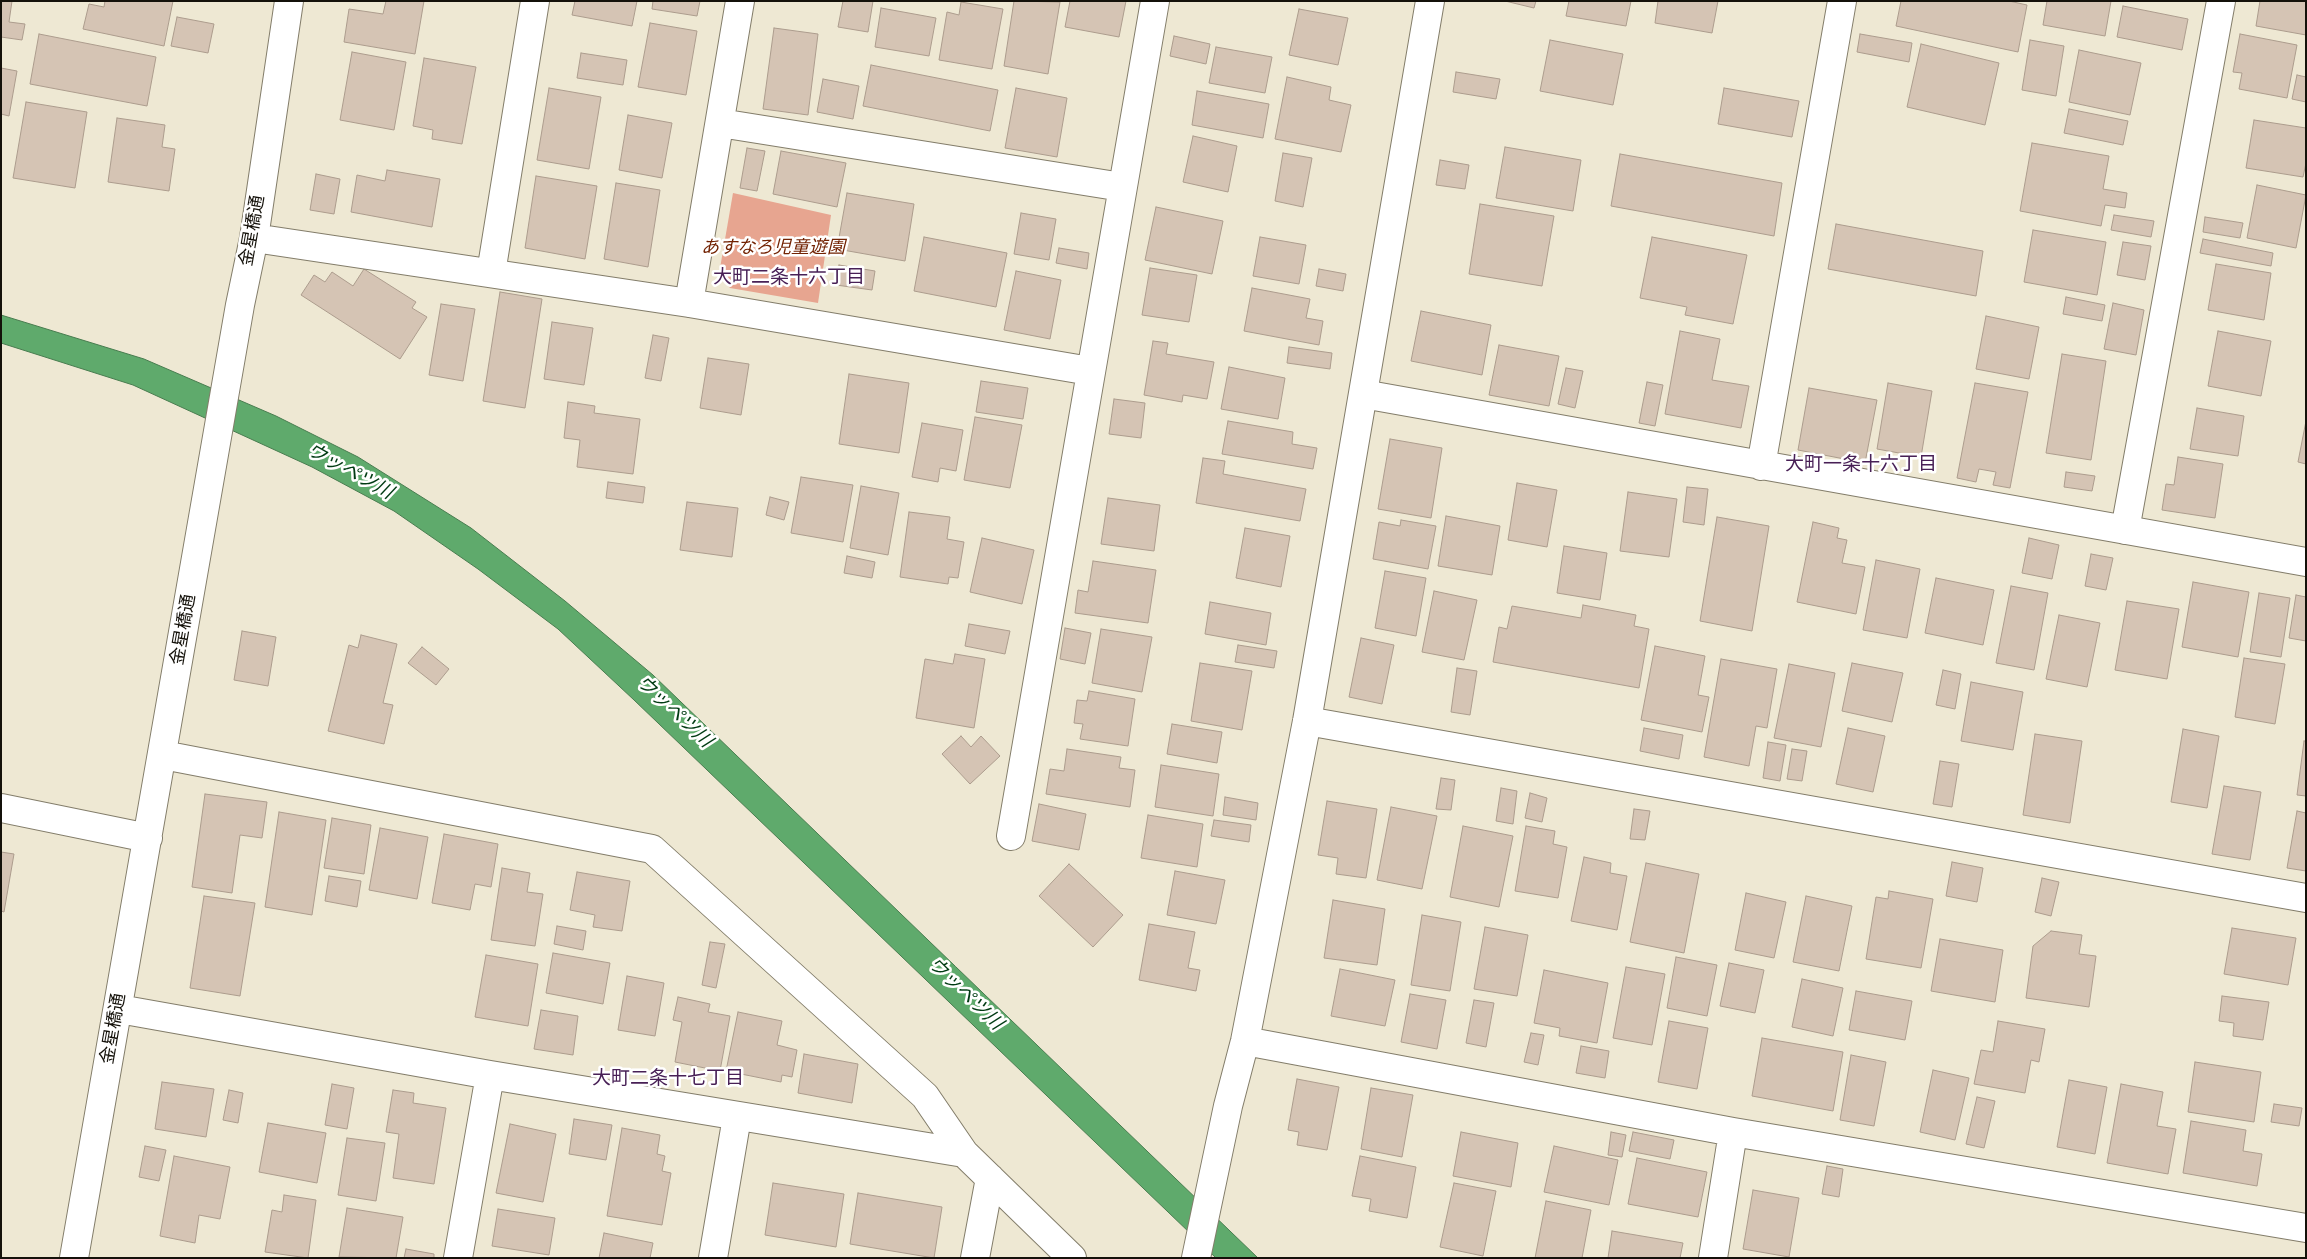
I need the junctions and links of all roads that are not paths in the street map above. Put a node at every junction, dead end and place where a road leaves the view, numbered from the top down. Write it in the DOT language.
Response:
graph roads {
  1 [pos="289,1"];
  2 [pos="535,1"];
  3 [pos="740,1"];
  4 [pos="1155,1"];
  5 [pos="1430,1"];
  6 [pos="1842,1"];
  7 [pos="2221,1"];
  8 [pos="720,123"];
  9 [pos="1122,187"];
  10 [pos="254,238"];
  11 [pos="491,273"];
  12 [pos="689,303"];
  13 [pos="1090,371"];
  14 [pos="1363,394"];
  15 [pos="1761,466"];
  16 [pos="2125,530"];
  17 [pos="2306,562"];
  18 [pos="1307,721"];
  19 [pos="163,755"];
  20 [pos="1,808"];
  21 [pos="1012,836"];
  22 [pos="148,838"];
  23 [pos="2306,898"];
  24 [pos="119,1009"];
  25 [pos="1245,1041"];
  26 [pos="490,1075"];
  27 [pos="738,1117"];
  28 [pos="1733,1132"];
  29 [pos="964,1153"];
  30 [pos="990,1178"];
  31 [pos="2306,1228"];
  32 [pos="74,1258"];
  33 [pos="458,1258"];
  34 [pos="714,1258"];
  35 [pos="976,1258"];
  36 [pos="1072,1258"];
  37 [pos="1196,1258"];
  38 [pos="1713,1258"];
  1 -- 10 [label="street, 金星橋通"];
  2 -- 11 [label="street"];
  3 -- 8 [label="street"];
  4 -- 9 [label="street"];
  5 -- 14 [label="street"];
  6 -- 15 [label="street"];
  7 -- 16 [label="street"];
  8 -- 9 [label="street"];
  8 -- 12 [label="street"];
  9 -- 13 [label="street"];
  10 -- 11 [label="street"];
  10 -- 19 [label="street, 金星橋通"];
  11 -- 12 [label="street"];
  12 -- 13 [label="street"];
  13 -- 21 [label="street"];
  14 -- 15 [label="street"];
  14 -- 18 [label="street"];
  15 -- 16 [label="street"];
  16 -- 17 [label="street"];
  18 -- 23 [label="street"];
  18 -- 25 [label="street"];
  19 -- 22 [label="street, 金星橋通"];
  19 -- 29 [label="street"];
  20 -- 22 [label="street"];
  22 -- 24 [label="street, 金星橋通"];
  24 -- 26 [label="street"];
  24 -- 32 [label="street, 金星橋通"];
  25 -- 28 [label="street"];
  25 -- 37 [label="street"];
  26 -- 27 [label="street"];
  26 -- 33 [label="street"];
  27 -- 29 [label="street"];
  27 -- 34 [label="street"];
  28 -- 31 [label="street"];
  28 -- 38 [label="street"];
  29 -- 30 [label="street"];
  30 -- 35 [label="street"];
  30 -- 36 [label="street"];
}
